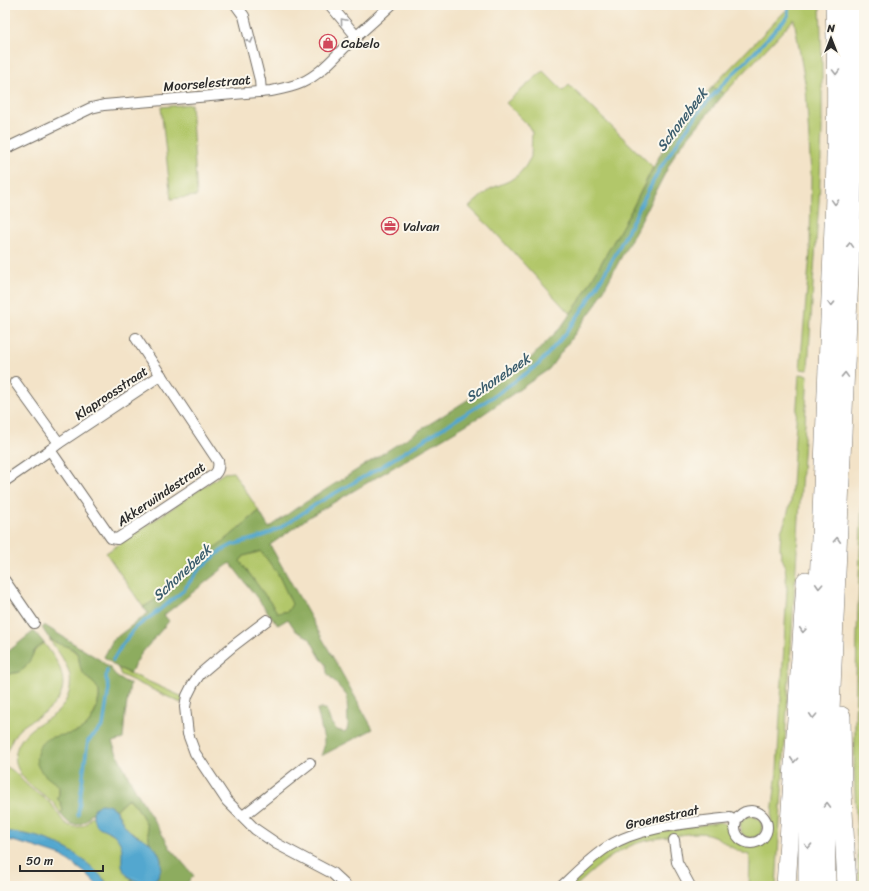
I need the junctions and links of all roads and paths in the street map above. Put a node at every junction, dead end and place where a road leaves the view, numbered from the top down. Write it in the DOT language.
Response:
graph roads {
  1 [pos="236,5"];
  2 [pos="330,5"];
  3 [pos="391,5"];
  4 [pos="834,5"];
  5 [pos="852,5"];
  6 [pos="357,37"];
  7 [pos="261,92"];
  8 [pos="5,149"];
  9 [pos="136,338"];
  10 [pos="161,375"];
  11 [pos="15,382"];
  12 [pos="827,407"];
  13 [pos="59,443"];
  14 [pos="50,450"];
  15 [pos="5,481"];
  16 [pos="5,581"];
  17 [pos="834,607"];
  18 [pos="267,620"];
  19 [pos="34,623"];
  20 [pos="310,763"];
  21 [pos="242,816"];
  22 [pos="735,821"];
  23 [pos="674,840"];
  24 [pos="346,886"];
  25 [pos="562,886"];
  26 [pos="690,886"];
  27 [pos="786,886"];
  28 [pos="808,886"];
  29 [pos="826,886"];
  30 [pos="848,886"];
  1 -- 7 [label="street, one-way"];
  6 -- 2 [label="street, one-way"];
  3 -- 6 [label="street, Moorselestraat"];
  4 -- 12 [label="highway, one-way"];
  17 -- 5 [label="highway, one-way"];
  6 -- 7 [label="street, Moorselestraat"];
  7 -- 8 [label="street, Moorselestraat"];
  9 -- 10 [label="street, Klaproosstraat"];
  10 -- 13 [label="street, Klaproosstraat"];
  10 -- 14 [label="street, Akkerwindestraat"];
  11 -- 13 [label="street"];
  12 -- 27 [label="highway, one-way"];
  12 -- 28 [label="highway, one-way"];
  13 -- 14 [label="street, Klaproosstraat"];
  14 -- 15 [label="street, Klaproosstraat"];
  16 -- 19 [label="street"];
  29 -- 17 [label="highway, one-way"];
  17 -- 30 [label="highway"];
  18 -- 21 [label="street"];
  20 -- 21 [label="street"];
  21 -- 24 [label="street"];
  22 -- 25 [label="street, Groenestraat"];
  23 -- 26 [label="street"];
}
